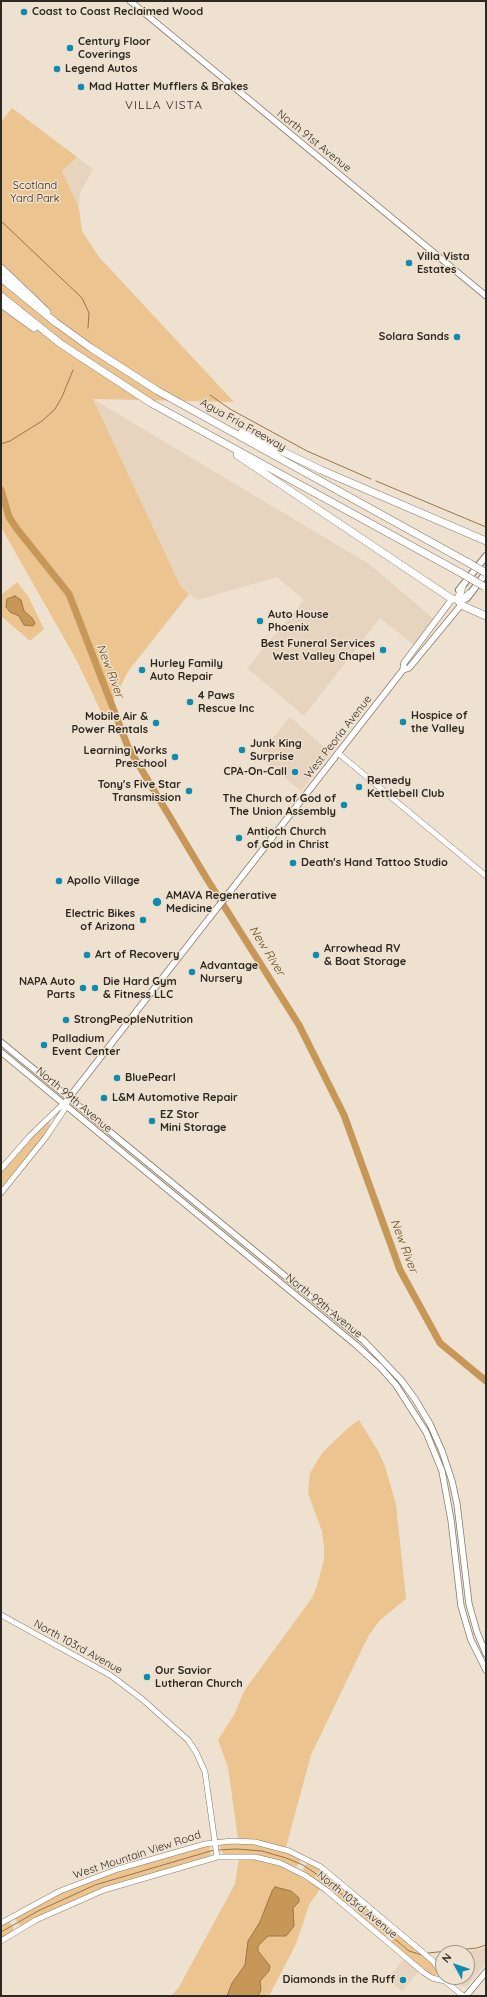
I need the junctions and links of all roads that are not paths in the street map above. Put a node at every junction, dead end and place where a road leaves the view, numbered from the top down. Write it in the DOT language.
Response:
graph roads {
  1 [pos="130,1"];
  2 [pos="1,268"];
  3 [pos="1,278"];
  4 [pos="1,296"];
  5 [pos="486,296"];
  6 [pos="1,304"];
  7 [pos="54,322"];
  8 [pos="47,332"];
  9 [pos="158,391"];
  10 [pos="151,403"];
  11 [pos="486,541"];
  12 [pos="486,556"];
  13 [pos="486,573"];
  14 [pos="462,587"];
  15 [pos="486,587"];
  16 [pos="469,594"];
  17 [pos="457,602"];
  18 [pos="486,616"];
  19 [pos="403,670"];
  20 [pos="338,753"];
  21 [pos="486,876"];
  22 [pos="1,1042"];
  23 [pos="8,1048"];
  24 [pos="2,1053"];
  25 [pos="68,1099"];
  26 [pos="64,1105"];
  27 [pos="1,1169"];
  28 [pos="1,1193"];
  29 [pos="228,1230"];
  30 [pos="223,1236"];
  31 [pos="457,1504"];
  32 [pos="449,1505"];
  33 [pos="1,1615"];
  34 [pos="486,1654"];
  35 [pos="486,1670"];
  36 [pos="215,1842"];
  37 [pos="217,1857"];
  38 [pos="1,1923"];
  39 [pos="1,1941"];
  40 [pos="435,1964"];
  41 [pos="486,1972"];
  42 [pos="435,1978"];
  43 [pos="452,1985"];
  44 [pos="465,1996"];
  1 -- 5 [label="main road, North 91st Avenue"];
  2 -- 7 [label="highway"];
  3 -- 7 [label="highway, Agua Fria Freeway"];
  4 -- 8 [label="highway"];
  6 -- 8 [label="highway"];
  7 -- 9 [label="highway, Agua Fria Freeway"];
  8 -- 10 [label="highway"];
  9 -- 11 [label="highway"];
  9 -- 13 [label="highway, Agua Fria Freeway, bridge"];
  10 -- 15 [label="highway, bridge"];
  10 -- 17 [label="highway"];
  12 -- 14 [label="main road"];
  13 -- 16 [label="main road"];
  14 -- 17 [label="highway"];
  16 -- 17 [label="highway"];
  17 -- 18 [label="highway"];
  17 -- 19 [label="main road, West Peoria Avenue"];
  17 -- 19 [label="main road, West Peoria Avenue"];
  19 -- 20 [label="main road, West Peoria Avenue"];
  20 -- 21 [label="street"];
  20 -- 25 [label="main road, West Peoria Avenue"];
  22 -- 23 [label="main road, North 99th Avenue"];
  23 -- 24 [label="main road"];
  23 -- 25 [label="main road, North 99th Avenue"];
  24 -- 26 [label="main road, North 99th Avenue"];
  25 -- 26 [label="street, West Peoria Avenue"];
  25 -- 29 [label="main road, North 99th Avenue"];
  26 -- 27 [label="street, West Peoria Avenue"];
  26 -- 28 [label="street, West Peoria Avenue"];
  26 -- 30 [label="main road, North 99th Avenue"];
  29 -- 30 [label="main road"];
  29 -- 31 [label="main road, North 99th Avenue"];
  30 -- 32 [label="main road, North 99th Avenue"];
  31 -- 32 [label="main road"];
  31 -- 34 [label="main road, North 99th Avenue"];
  32 -- 35 [label="main road, North 99th Avenue"];
  33 -- 36 [label="street, North 103rd Avenue"];
  36 -- 37 [label="street, North 103rd Avenue"];
  36 -- 38 [label="street, West Mountain View Road"];
  36 -- 40 [label="street, North 103rd Avenue"];
  37 -- 39 [label="street, West Mountain View Road"];
  37 -- 42 [label="street, North 103rd Avenue"];
  41 -- 44 [label="main road"];
  43 -- 44 [label="street, North 103rd Avenue"];
}
